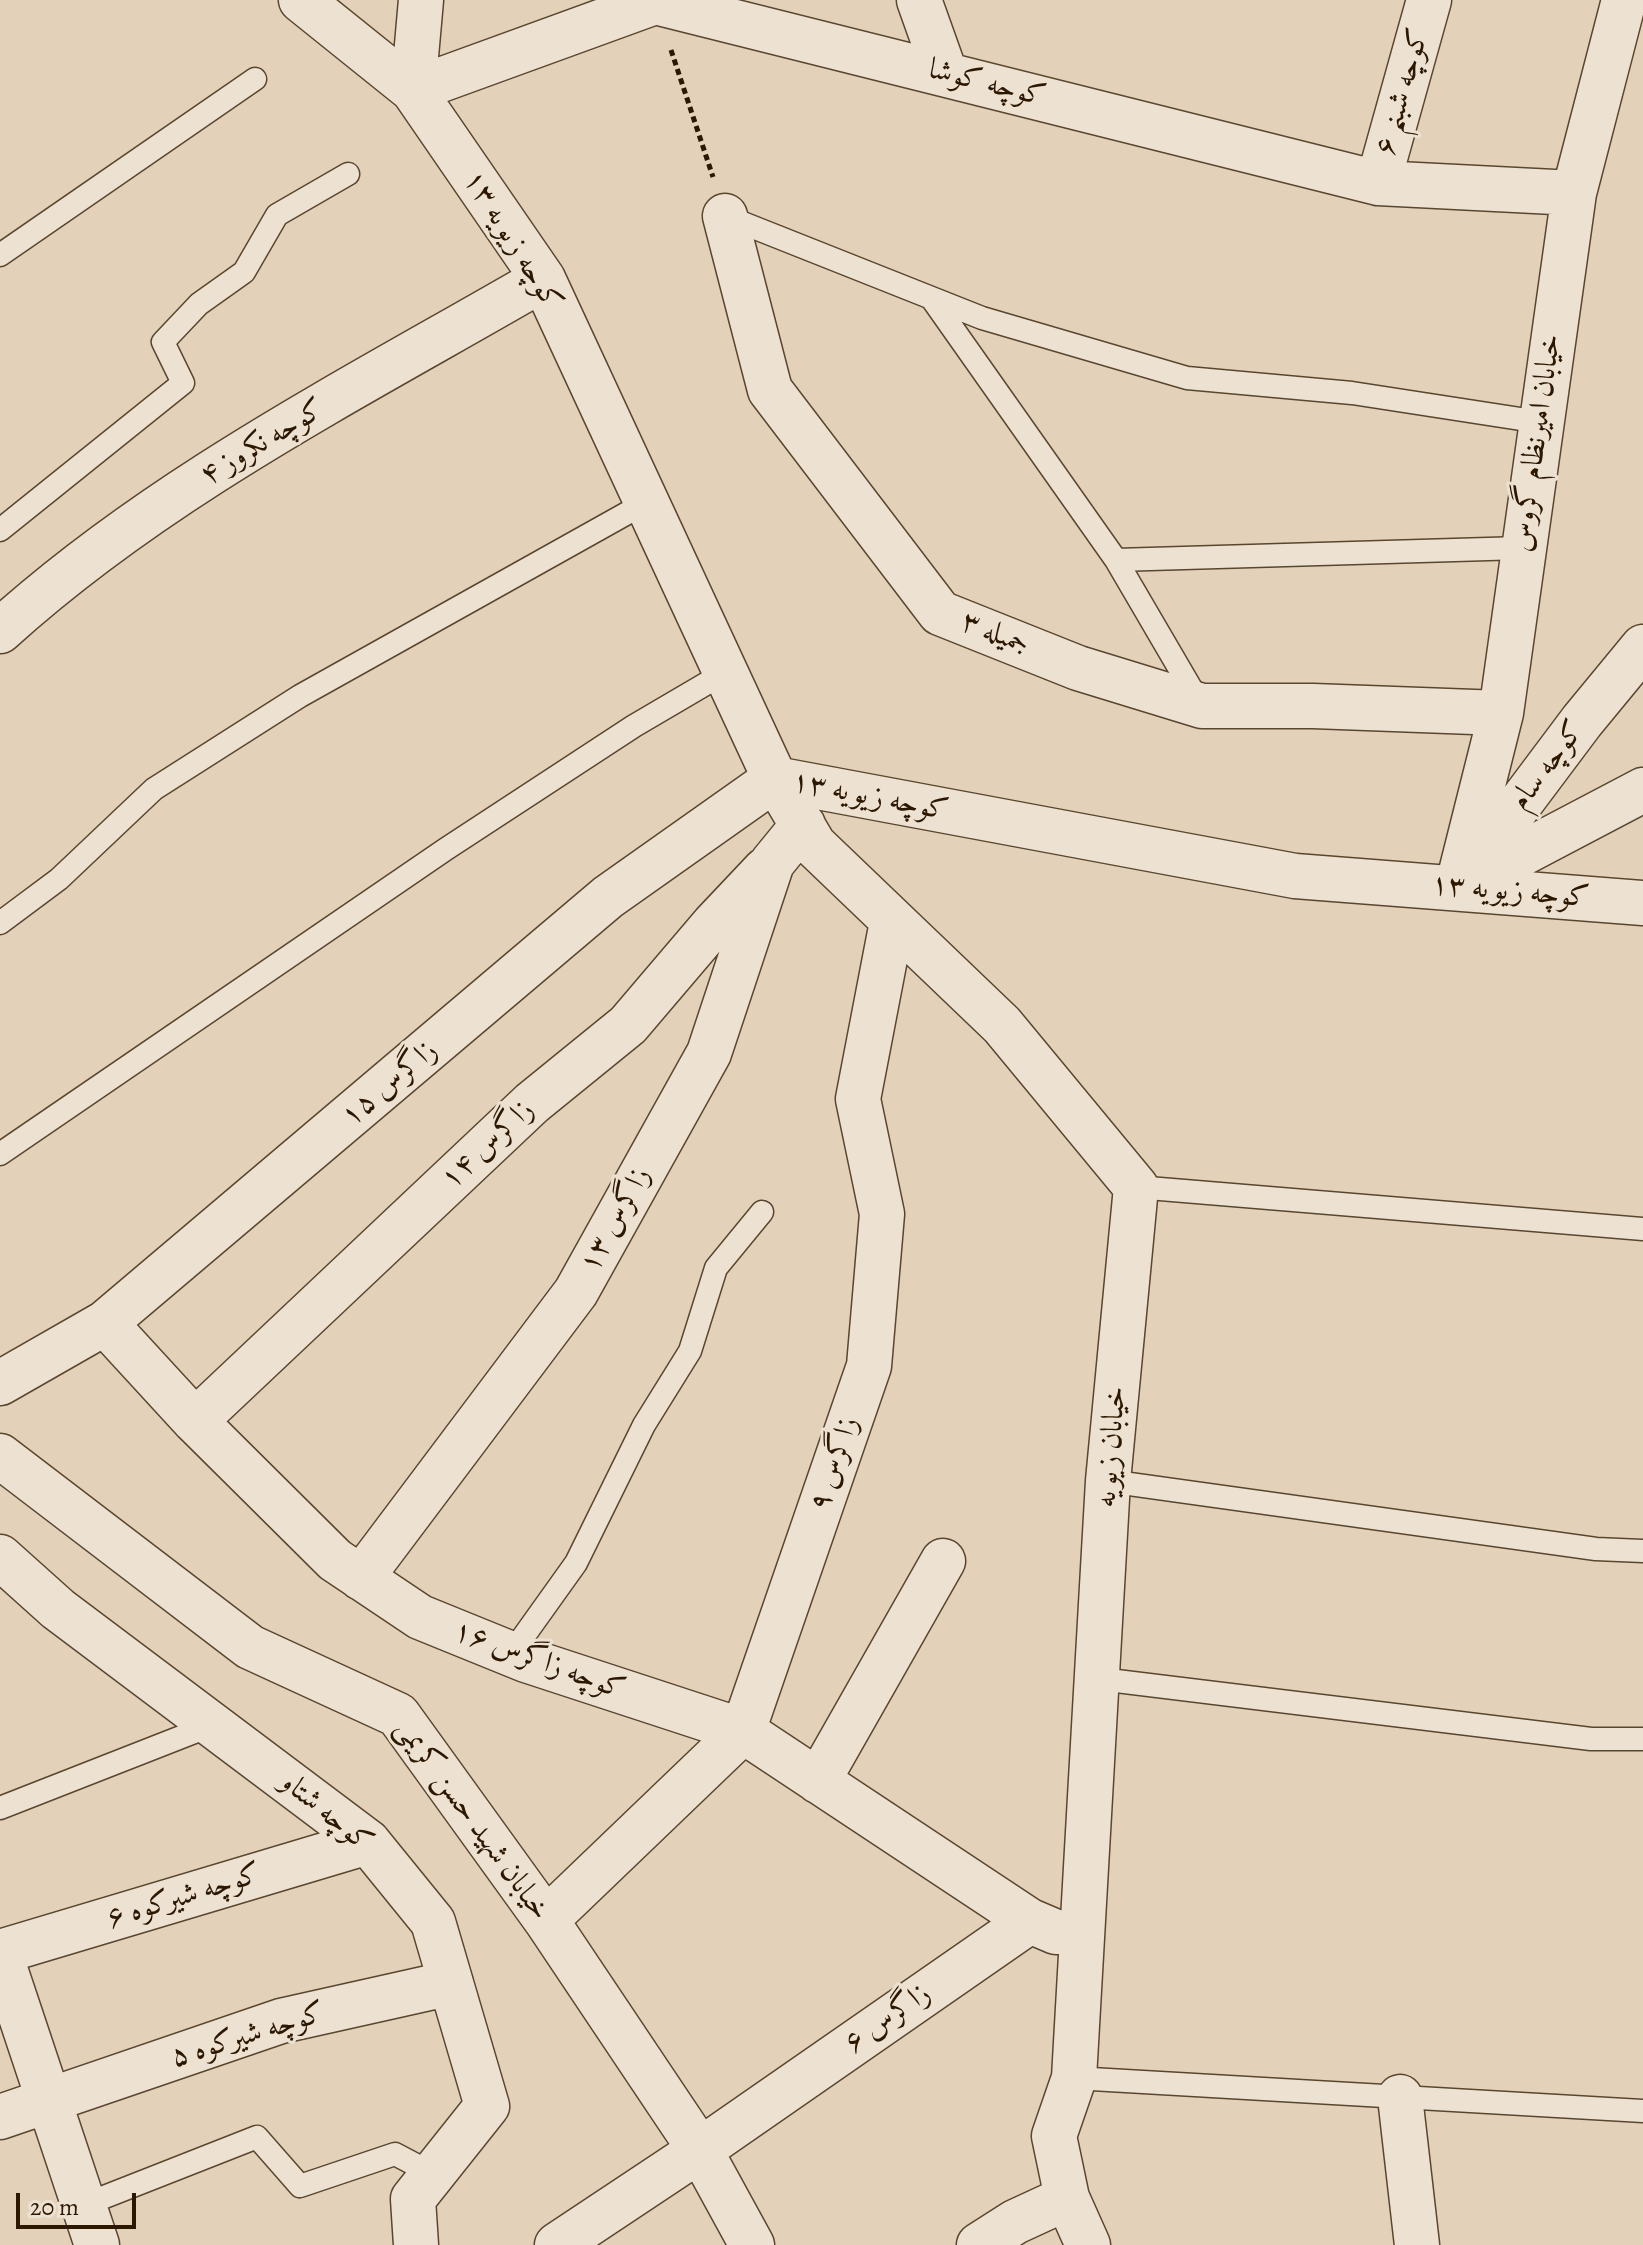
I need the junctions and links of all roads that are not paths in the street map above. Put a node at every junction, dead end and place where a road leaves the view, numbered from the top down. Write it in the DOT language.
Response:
graph roads {
  1 [pos="301,0"];
  2 [pos="421,0"];
  3 [pos="919,0"];
  4 [pos="1429,0"];
  5 [pos="1624,0"];
  6 [pos="657,1"];
  7 [pos="945,73"];
  8 [pos="255,79"];
  9 [pos="413,90"];
  10 [pos="348,174"];
  11 [pos="1378,183"];
  12 [pos="1574,193"];
  13 [pos="725,216"];
  14 [pos="0,255"];
  15 [pos="543,279"];
  16 [pos="932,299"];
  17 [pos="1540,422"];
  18 [pos="647,502"];
  19 [pos="0,530"];
  20 [pos="1522,548"];
  21 [pos="1116,560"];
  22 [pos="0,631"];
  23 [pos="1643,647"];
  24 [pos="726,672"];
  25 [pos="1202,706"];
  26 [pos="1501,713"];
  27 [pos="775,779"];
  28 [pos="1643,790"];
  29 [pos="803,825"];
  30 [pos="772,863"];
  31 [pos="1457,888"];
  32 [pos="1643,903"];
  33 [pos="892,922"];
  34 [pos="0,923"];
  35 [pos="0,1154"];
  36 [pos="1136,1187"];
  37 [pos="762,1212"];
  38 [pos="1643,1229"];
  39 [pos="105,1323"];
  40 [pos="0,1383"];
  41 [pos="195,1421"];
  42 [pos="0,1456"];
  43 [pos="1108,1481"];
  44 [pos="1643,1551"];
  45 [pos="0,1557"];
  46 [pos="943,1561"];
  47 [pos="361,1578"];
  48 [pos="511,1654"];
  49 [pos="1100,1679"];
  50 [pos="212,1725"];
  51 [pos="743,1731"];
  52 [pos="1643,1739"];
  53 [pos="818,1781"];
  54 [pos="0,1808"];
  55 [pos="368,1842"];
  56 [pos="546,1920"];
  57 [pos="1030,1921"];
  58 [pos="1083,1942"];
  59 [pos="0,1953"];
  60 [pos="451,1983"];
  61 [pos="1074,2078"];
  62 [pos="1400,2097"];
  63 [pos="49,2100"];
  64 [pos="1643,2111"];
  65 [pos="0,2117"];
  66 [pos="700,2150"];
  67 [pos="433,2174"];
  68 [pos="1067,2198"];
  69 [pos="90,2225"];
  70 [pos="410,2243"];
  71 [pos="557,2245"];
  72 [pos="752,2245"];
  73 [pos="979,2245"];
  74 [pos="1088,2245"];
  75 [pos="1417,2245"];
  1 -- 9 [label="street, کوچه زیویه ۱۳"];
  2 -- 9 [label="street"];
  3 -- 7 [label="street"];
  4 -- 11 [label="street, کوچه شبنم ۶"];
  5 -- 12 [label="street, خیابان امیرنظام گروس"];
  6 -- 7 [label="street, کوچه کوشا"];
  6 -- 9 [label="street"];
  7 -- 11 [label="street, کوچه کوشا"];
  8 -- 14 [label="lane"];
  9 -- 15 [label="street, کوچه زیویه ۱۳"];
  10 -- 19 [label="lane"];
  11 -- 12 [label="street, کوچه کوشا"];
  12 -- 17 [label="street, خیابان امیرنظام گروس"];
  13 -- 16 [label="lane"];
  13 -- 25 [label="street, جمیله ۳"];
  15 -- 18 [label="street, کوچه زیویه ۱۳"];
  15 -- 22 [label="street, کوچه نکروز ۴"];
  16 -- 17 [label="lane"];
  16 -- 21 [label="lane"];
  17 -- 20 [label="street, خیابان امیرنظام گروس"];
  18 -- 24 [label="street, کوچه زیویه ۱۳"];
  18 -- 34 [label="lane"];
  20 -- 21 [label="lane"];
  20 -- 26 [label="street, خیابان امیرنظام گروس"];
  21 -- 25 [label="lane"];
  23 -- 31 [label="street, کوچه سام"];
  24 -- 27 [label="street, کوچه زیویه ۱۳"];
  24 -- 35 [label="lane"];
  25 -- 26 [label="street, جمیله ۳"];
  26 -- 31 [label="street, خیابان امیرنظام گروس"];
  27 -- 29 [label="street"];
  27 -- 31 [label="street, کوچه زیویه ۱۳"];
  27 -- 39 [label="street, زاگرس ۱۵"];
  28 -- 31 [label="street"];
  29 -- 30 [label="street, زاگرس ۱۳"];
  29 -- 33 [label="street"];
  30 -- 41 [label="street, زاگرس ۱۴"];
  30 -- 47 [label="street, زاگرس ۱۳"];
  31 -- 32 [label="street, کوچه زیویه ۱۳"];
  33 -- 36 [label="street"];
  33 -- 51 [label="street, زاگرس ۹"];
  36 -- 38 [label="lane"];
  36 -- 43 [label="street, خیابان زیویه"];
  37 -- 48 [label="lane"];
  39 -- 40 [label="street, زاگرس ۱۵"];
  39 -- 41 [label="street, کوچه زاگرس ۱۶"];
  41 -- 47 [label="street, کوچه زاگرس ۱۶"];
  42 -- 56 [label="street, خیابان شهید حسن کریمی"];
  43 -- 44 [label="lane"];
  43 -- 49 [label="street, خیابان زیویه"];
  45 -- 50 [label="street, کوچه شتاو"];
  46 -- 53 [label="street"];
  47 -- 48 [label="street, کوچه زاگرس ۱۶"];
  48 -- 51 [label="street, کوچه زاگرس ۱۶"];
  49 -- 52 [label="lane"];
  49 -- 58 [label="street, خیابان زیویه"];
  50 -- 54 [label="lane"];
  50 -- 55 [label="street, کوچه شتاو"];
  51 -- 53 [label="street, کوچه زاگرس ۱۶"];
  51 -- 56 [label="street, زاگرس ۹"];
  53 -- 57 [label="street, کوچه زاگرس ۱۶"];
  55 -- 59 [label="street, کوچه شیرکوه ۶"];
  55 -- 60 [label="street, کوچه شتاو"];
  56 -- 66 [label="street, خیابان شهید حسن کریمی"];
  57 -- 58 [label="street"];
  57 -- 66 [label="street, زاگرس ۶"];
  58 -- 61 [label="street, خیابان زیویه"];
  59 -- 63 [label="street"];
  60 -- 63 [label="street, کوچه شیرکوه ۵"];
  60 -- 67 [label="street, کوچه شتاو"];
  61 -- 62 [label="lane"];
  61 -- 68 [label="street, خیابان زیویه"];
  62 -- 64 [label="lane"];
  62 -- 75 [label="street"];
  63 -- 65 [label="street, کوچه شیرکوه ۵"];
  63 -- 69 [label="street"];
  66 -- 71 [label="street, زاگرس ۶"];
  66 -- 72 [label="street, خیابان شهید حسن کریمی"];
  67 -- 69 [label="lane"];
  67 -- 70 [label="street, کوچه شتاو"];
  68 -- 73 [label="street"];
  68 -- 74 [label="street, خیابان زیویه"];
}
